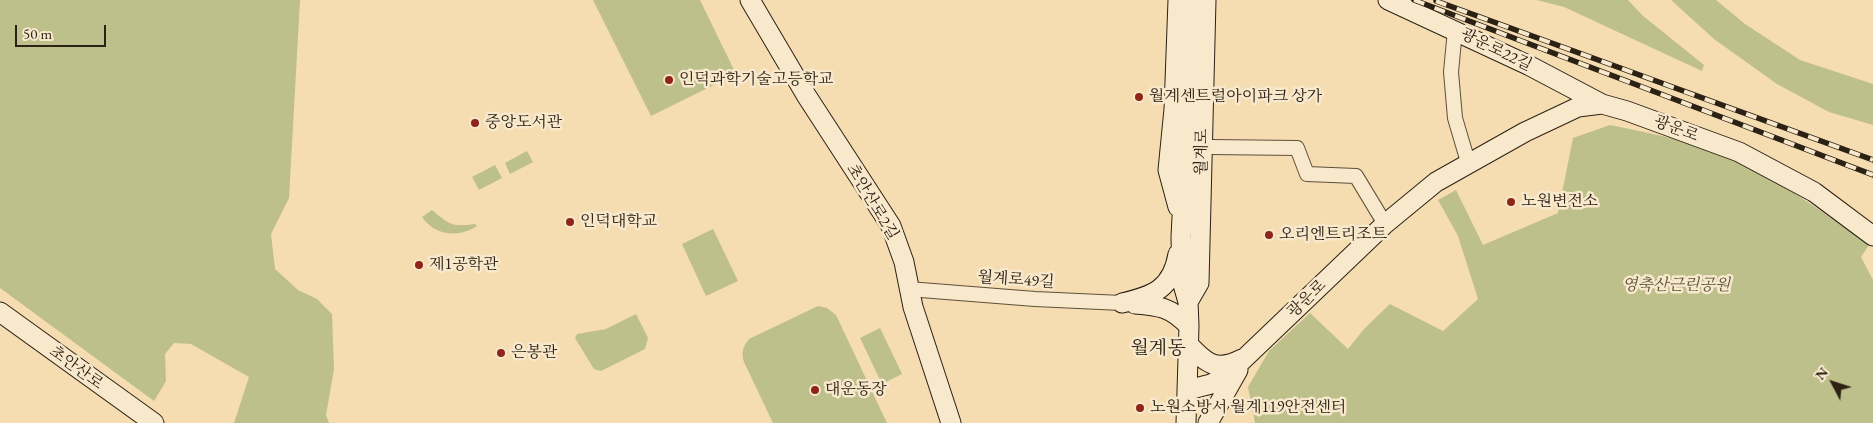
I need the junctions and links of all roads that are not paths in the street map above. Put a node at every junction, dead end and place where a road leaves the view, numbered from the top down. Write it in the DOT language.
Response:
graph roads {
  1 [pos="750,0"];
  2 [pos="1178,0"];
  3 [pos="1193,0"];
  4 [pos="1206,0"];
  5 [pos="1216,0"];
  6 [pos="1388,0"];
  7 [pos="1455,30"];
  8 [pos="1602,104"];
  9 [pos="1211,147"];
  10 [pos="1468,162"];
  11 [pos="1385,224"];
  12 [pos="1188,227"];
  13 [pos="1873,236"];
  14 [pos="908,289"];
  15 [pos="1122,303"];
  16 [pos="0,312"];
  17 [pos="1189,326"];
  18 [pos="1189,345"];
  19 [pos="1245,358"];
  20 [pos="1188,390"];
  21 [pos="154,423"];
  22 [pos="951,423"];
  23 [pos="1186,423"];
  24 [pos="1208,423"];
  1 -- 14 [label="street, 초안산로2길"];
  2 -- 12 [label="street"];
  3 -- 12 [label="street, 월계로"];
  4 -- 12 [label="street, 월계로"];
  5 -- 9 [label="street"];
  6 -- 7 [label="street, 광운로22길"];
  7 -- 8 [label="street, 광운로22길"];
  7 -- 10 [label="street"];
  8 -- 10 [label="street, 광운로"];
  8 -- 13 [label="street, 광운로"];
  9 -- 11 [label="street, 월계로"];
  9 -- 12 [label="street"];
  10 -- 11 [label="street, 광운로"];
  11 -- 19 [label="street, 광운로"];
  12 -- 15 [label="street"];
  12 -- 17 [label="street, 월계로"];
  14 -- 15 [label="street, 월계로49길"];
  14 -- 22 [label="street, 초안산로2길"];
  15 -- 17 [label="street"];
  16 -- 21 [label="street, 초안산로"];
  17 -- 18 [label="street, 월계로"];
  18 -- 19 [label="street"];
  18 -- 20 [label="street, 월계로"];
  19 -- 20 [label="street, 광운로"];
  19 -- 24 [label="street"];
  20 -- 23 [label="street, 월계로"];
}
